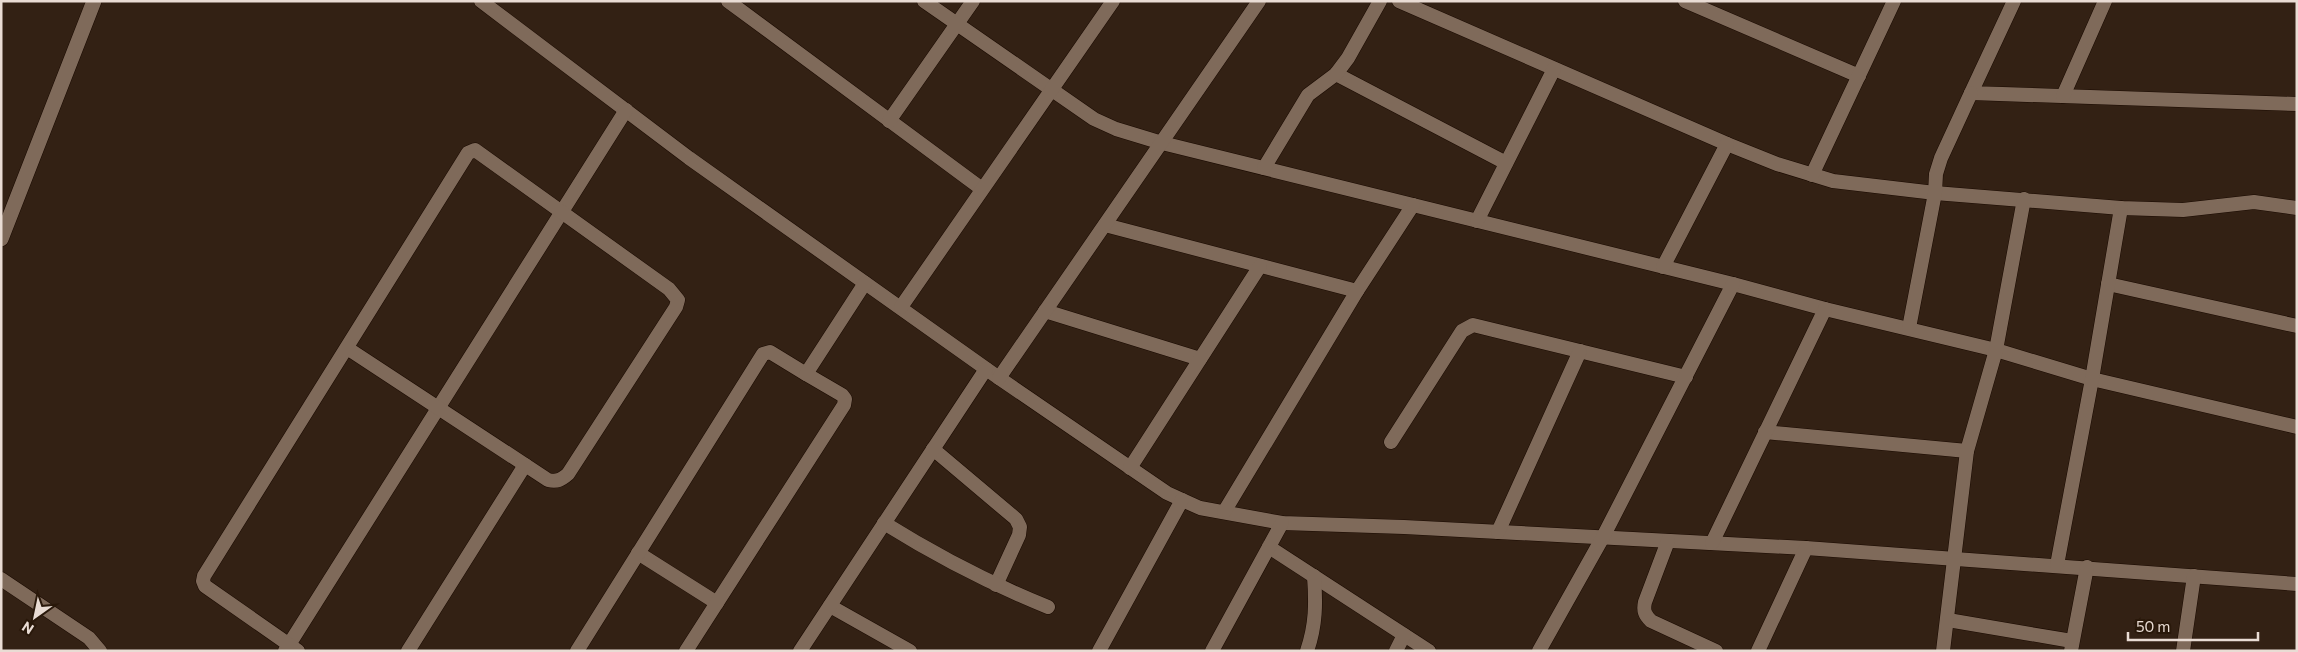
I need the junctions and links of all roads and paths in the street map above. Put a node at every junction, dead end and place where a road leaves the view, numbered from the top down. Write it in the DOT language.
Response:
graph roads {
  1 [pos="94,1"];
  2 [pos="481,1"];
  3 [pos="728,1"];
  4 [pos="924,1"];
  5 [pos="973,1"];
  6 [pos="1113,1"];
  7 [pos="1259,1"];
  8 [pos="1380,1"];
  9 [pos="1398,1"];
  10 [pos="1685,1"];
  11 [pos="1894,1"];
  12 [pos="2014,1"];
  13 [pos="2105,1"];
  14 [pos="957,24"];
  15 [pos="1554,68"];
  16 [pos="1336,74"];
  17 [pos="1859,76"];
  18 [pos="1053,91"];
  19 [pos="1971,94"];
  20 [pos="2063,96"];
  21 [pos="2297,104"];
  22 [pos="626,110"];
  23 [pos="889,121"];
  24 [pos="1162,142"];
  25 [pos="1727,144"];
  26 [pos="1506,163"];
  27 [pos="1264,168"];
  28 [pos="1812,175"];
  29 [pos="982,189"];
  30 [pos="1936,193"];
  31 [pos="2024,199"];
  32 [pos="1413,205"];
  33 [pos="2121,208"];
  34 [pos="2297,208"];
  35 [pos="562,211"];
  36 [pos="1477,221"];
  37 [pos="1105,225"];
  38 [pos="1,239"];
  39 [pos="1260,266"];
  40 [pos="1663,267"];
  41 [pos="865,283"];
  42 [pos="1733,284"];
  43 [pos="2108,284"];
  44 [pos="1357,291"];
  45 [pos="900,307"];
  46 [pos="1825,310"];
  47 [pos="1045,311"];
  48 [pos="2297,326"];
  49 [pos="1909,328"];
  50 [pos="347,348"];
  51 [pos="1996,350"];
  52 [pos="1580,351"];
  53 [pos="1200,359"];
  54 [pos="986,369"];
  55 [pos="806,374"];
  56 [pos="1686,377"];
  57 [pos="999,378"];
  58 [pos="2092,379"];
  59 [pos="438,408"];
  60 [pos="2297,427"];
  61 [pos="1765,432"];
  62 [pos="1391,442"];
  63 [pos="933,449"];
  64 [pos="1968,452"];
  65 [pos="524,465"];
  66 [pos="1130,468"];
  67 [pos="1182,500"];
  68 [pos="1224,512"];
  69 [pos="884,523"];
  70 [pos="1282,523"];
  71 [pos="1498,532"];
  72 [pos="1603,538"];
  73 [pos="1668,541"];
  74 [pos="1712,543"];
  75 [pos="1269,547"];
  76 [pos="1806,548"];
  77 [pos="638,553"];
  78 [pos="1954,558"];
  79 [pos="2057,565"];
  80 [pos="2086,567"];
  81 [pos="1314,576"];
  82 [pos="2194,576"];
  83 [pos="1,578"];
  84 [pos="2297,584"];
  85 [pos="996,585"];
  86 [pos="717,603"];
  87 [pos="830,606"];
  88 [pos="1048,607"];
  89 [pos="1948,620"];
  90 [pos="1404,635"];
  91 [pos="2072,646"];
  92 [pos="291,649"];
  93 [pos="100,651"];
  94 [pos="408,651"];
  95 [pos="577,651"];
  96 [pos="686,651"];
  97 [pos="800,651"];
  98 [pos="910,651"];
  99 [pos="1099,651"];
  100 [pos="1212,651"];
  101 [pos="1307,651"];
  102 [pos="1396,651"];
  103 [pos="1429,651"];
  104 [pos="1539,651"];
  105 [pos="1716,651"];
  106 [pos="1758,651"];
  107 [pos="1943,651"];
  108 [pos="2182,651"];
  1 -- 38 [label="street"];
  2 -- 22 [label="street"];
  3 -- 23 [label="street"];
  4 -- 14 [label="street"];
  5 -- 14 [label="street"];
  6 -- 18 [label="street"];
  7 -- 24 [label="street"];
  8 -- 16 [label="street"];
  9 -- 15 [label="street"];
  10 -- 17 [label="street"];
  11 -- 17 [label="street"];
  12 -- 19 [label="street"];
  13 -- 20 [label="street"];
  14 -- 18 [label="street"];
  14 -- 23 [label="street"];
  15 -- 25 [label="street"];
  15 -- 26 [label="street"];
  16 -- 26 [label="street"];
  16 -- 27 [label="street"];
  17 -- 28 [label="street"];
  18 -- 24 [label="street"];
  18 -- 29 [label="street"];
  19 -- 20 [label="street"];
  19 -- 30 [label="street"];
  20 -- 21 [label="street"];
  22 -- 35 [label="street"];
  22 -- 41 [label="street"];
  23 -- 29 [label="street"];
  24 -- 27 [label="street"];
  24 -- 37 [label="street"];
  25 -- 28 [label="street"];
  25 -- 40 [label="street"];
  26 -- 36 [label="street"];
  27 -- 32 [label="street"];
  28 -- 30 [label="street"];
  29 -- 45 [label="street"];
  30 -- 31 [label="street"];
  30 -- 49 [label="street"];
  31 -- 33 [label="street"];
  31 -- 51 [label="street"];
  32 -- 36 [label="street"];
  32 -- 44 [label="street"];
  33 -- 34 [label="street"];
  33 -- 43 [label="street"];
  35 -- 50 [label="street"];
  35 -- 59 [label="street"];
  35 -- 65 [label="street"];
  36 -- 40 [label="street"];
  37 -- 39 [label="street"];
  37 -- 47 [label="street"];
  39 -- 44 [label="street"];
  39 -- 53 [label="street"];
  40 -- 42 [label="street"];
  41 -- 45 [label="street"];
  41 -- 55 [label="street"];
  42 -- 46 [label="street"];
  42 -- 56 [label="street"];
  43 -- 48 [label="street"];
  43 -- 58 [label="street"];
  44 -- 68 [label="street"];
  45 -- 54 [label="street"];
  46 -- 49 [label="street"];
  46 -- 61 [label="street"];
  47 -- 53 [label="street"];
  47 -- 57 [label="street"];
  49 -- 51 [label="street"];
  50 -- 59 [label="street"];
  50 -- 92 [label="street"];
  51 -- 58 [label="street"];
  51 -- 64 [label="street"];
  52 -- 56 [label="street"];
  52 -- 62 [label="street"];
  52 -- 71 [label="street"];
  53 -- 66 [label="street"];
  54 -- 57 [label="street"];
  54 -- 63 [label="street"];
  55 -- 77 [label="street"];
  55 -- 86 [label="street"];
  56 -- 72 [label="street"];
  57 -- 66 [label="street"];
  58 -- 60 [label="street"];
  58 -- 79 [label="street"];
  59 -- 65 [label="street"];
  59 -- 92 [label="street"];
  61 -- 64 [label="street"];
  61 -- 74 [label="street"];
  63 -- 69 [label="street"];
  63 -- 85 [label="street"];
  64 -- 78 [label="street"];
  65 -- 94 [label="street"];
  66 -- 67 [label="street"];
  67 -- 68 [label="street"];
  67 -- 99 [label="street"];
  68 -- 70 [label="street"];
  69 -- 85 [label="street"];
  69 -- 87 [label="street"];
  70 -- 71 [label="street"];
  70 -- 75 [label="street"];
  71 -- 72 [label="street"];
  72 -- 73 [label="street"];
  72 -- 104 [label="street"];
  73 -- 74 [label="street"];
  73 -- 105 [label="street"];
  74 -- 76 [label="street"];
  75 -- 81 [label="street"];
  75 -- 100 [label="street"];
  76 -- 78 [label="street"];
  76 -- 106 [label="street"];
  77 -- 86 [label="street"];
  77 -- 95 [label="street"];
  78 -- 79 [label="street"];
  78 -- 89 [label="street"];
  79 -- 80 [label="street"];
  80 -- 82 [label="street"];
  80 -- 91 [label="street"];
  81 -- 90 [label="street"];
  81 -- 101 [label="street"];
  82 -- 84 [label="street"];
  82 -- 108 [label="street"];
  83 -- 93 [label="street"];
  85 -- 88 [label="street"];
  86 -- 96 [label="street"];
  87 -- 97 [label="street"];
  87 -- 98 [label="street"];
  89 -- 91 [label="street"];
  89 -- 107 [label="street"];
  90 -- 102 [label="street"];
  90 -- 103 [label="street"];
}
